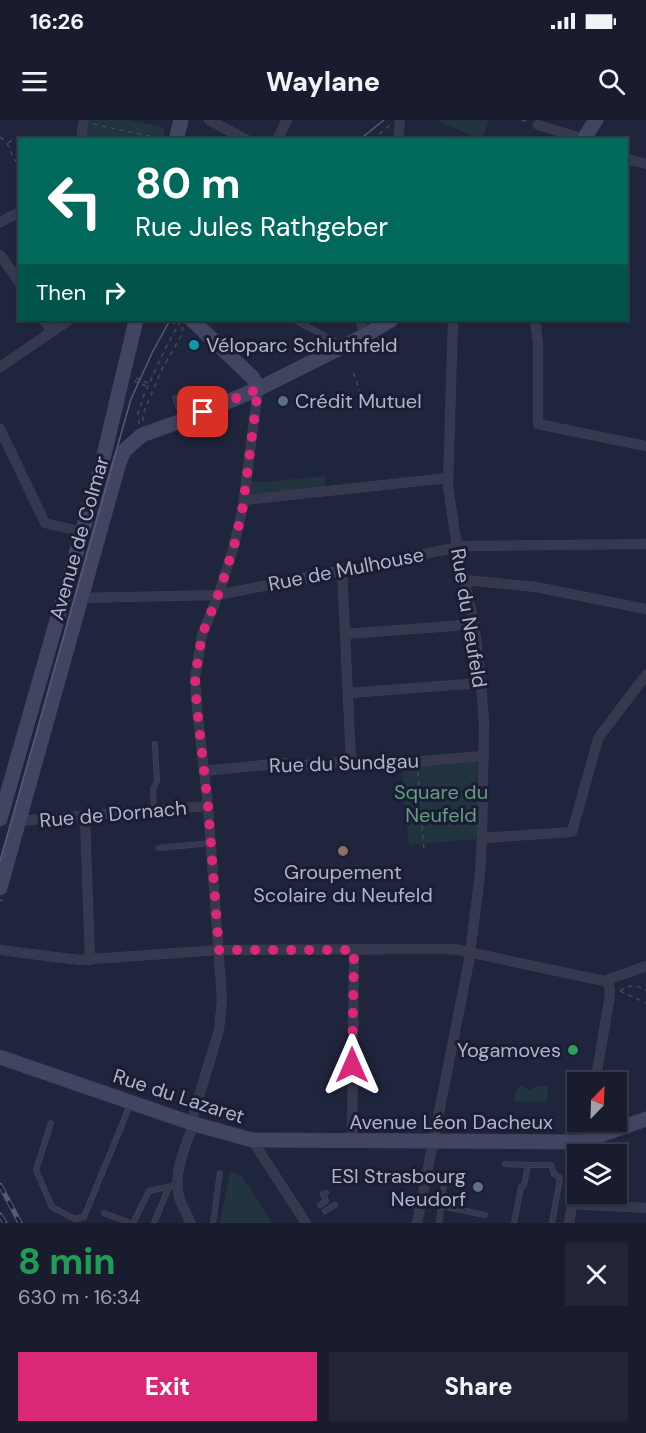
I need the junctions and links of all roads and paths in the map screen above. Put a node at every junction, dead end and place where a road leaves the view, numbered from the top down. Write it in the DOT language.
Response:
graph roads {
  1 [pos="181,120"];
  2 [pos="209,120"];
  3 [pos="287,120"];
  4 [pos="399,120"];
  5 [pos="596,120"];
  6 [pos="87,121"];
  7 [pos="538,125"];
  8 [pos="129,132"];
  9 [pos="0,137"];
  10 [pos="15,138"];
  11 [pos="82,138"];
  12 [pos="128,138"];
  13 [pos="159,138"];
  14 [pos="176,138"];
  15 [pos="244,138"];
  16 [pos="278,138"];
  17 [pos="375,138"];
  18 [pos="398,138"];
  19 [pos="581,138"];
  20 [pos="585,138"];
  21 [pos="8,143"];
  22 [pos="628,159"];
  23 [pos="18,163"];
  24 [pos="646,164"];
  25 [pos="18,213"];
  26 [pos="0,222"];
  27 [pos="0,255"];
  28 [pos="18,281"];
  29 [pos="45,321"];
  30 [pos="67,321"];
  31 [pos="136,321"];
  32 [pos="176,321"];
  33 [pos="184,321"];
  34 [pos="185,321"];
  35 [pos="186,321"];
  36 [pos="297,321"];
  37 [pos="361,321"];
  38 [pos="389,321"];
  39 [pos="453,321"];
  40 [pos="536,321"];
  41 [pos="174,324"];
  42 [pos="52,331"];
  43 [pos="364,336"];
  44 [pos="341,348"];
  45 [pos="0,367"];
  46 [pos="353,373"];
  47 [pos="128,377"];
  48 [pos="147,378"];
  49 [pos="147,384"];
  50 [pos="258,389"];
  51 [pos="175,398"];
  52 [pos="363,411"];
  53 [pos="184,420"];
  54 [pos="0,429"];
  55 [pos="144,431"];
  56 [pos="646,446"];
  57 [pos="448,478"];
  58 [pos="244,500"];
  59 [pos="82,532"];
  60 [pos="646,544"];
  61 [pos="458,547"];
  62 [pos="342,570"];
  63 [pos="465,580"];
  64 [pos="218,595"];
  65 [pos="82,598"];
  66 [pos="646,609"];
  67 [pos="474,623"];
  68 [pos="345,634"];
  69 [pos="646,675"];
  70 [pos="481,683"];
  71 [pos="349,693"];
  72 [pos="155,744"];
  73 [pos="484,756"];
  74 [pos="351,761"];
  75 [pos="417,765"];
  76 [pos="204,771"];
  77 [pos="208,806"];
  78 [pos="154,810"];
  79 [pos="85,816"];
  80 [pos="0,819"];
  81 [pos="18,821"];
  82 [pos="482,838"];
  83 [pos="211,843"];
  84 [pos="159,848"];
  85 [pos="424,851"];
  86 [pos="1,896"];
  87 [pos="0,950"];
  88 [pos="219,950"];
  89 [pos="354,950"];
  90 [pos="470,952"];
  91 [pos="90,960"];
  92 [pos="646,966"];
  93 [pos="603,981"];
  94 [pos="646,990"];
  95 [pos="646,1004"];
  96 [pos="0,1057"];
  97 [pos="597,1072"];
  98 [pos="131,1102"];
  99 [pos="646,1119"];
  100 [pos="51,1123"];
  101 [pos="192,1123"];
  102 [pos="252,1140"];
  103 [pos="352,1140"];
  104 [pos="434,1141"];
  105 [pos="589,1144"];
  106 [pos="567,1147"];
  107 [pos="505,1164"];
  108 [pos="528,1165"];
  109 [pos="220,1173"];
  110 [pos="444,1184"];
  111 [pos="173,1186"];
  112 [pos="326,1193"];
  113 [pos="572,1204"];
  114 [pos="320,1205"];
  115 [pos="335,1205"];
  116 [pos="442,1206"];
  117 [pos="646,1208"];
  118 [pos="104,1213"];
  119 [pos="332,1215"];
  120 [pos="485,1215"];
  121 [pos="306,1218"];
  122 [pos="131,1223"];
  123 [pos="154,1223"];
  124 [pos="191,1223"];
  125 [pos="213,1223"];
  126 [pos="417,1223"];
  127 [pos="439,1223"];
  128 [pos="514,1223"];
  129 [pos="552,1223"];
  130 [pos="569,1223"];
  1 -- 14 [label="street"];
  2 -- 15 [label="street"];
  3 -- 16 [label="street"];
  4 -- 17 [label="path"];
  4 -- 18 [label="street"];
  5 -- 20 [label="street"];
  6 -- 8 [label="path"];
  6 -- 11 [label="street"];
  7 -- 19 [label="street"];
  8 -- 12 [label="path"];
  8 -- 13 [label="path"];
  9 -- 21 [label="path"];
  10 -- 21 [label="path"];
  21 -- 23 [label="path"];
  22 -- 24 [label="street"];
  25 -- 26 [label="street"];
  27 -- 28 [label="street"];
  29 -- 42 [label="street"];
  30 -- 42 [label="street"];
  31 -- 47 [label="street, Avenue de Colmar"];
  32 -- 41 [label="path"];
  33 -- 49 [label="path"];
  34 -- 55 [label="path"];
  35 -- 50 [label="street"];
  36 -- 44 [label="lane"];
  37 -- 43 [label="street"];
  38 -- 43 [label="street, Avenue de Colmar"];
  39 -- 57 [label="street, Rue du Neufeld"];
  40 -- 56 [label="street"];
  42 -- 45 [label="street"];
  43 -- 44 [label="street, Avenue de Colmar"];
  44 -- 50 [label="street, Avenue de Colmar"];
  46 -- 52 [label="path"];
  47 -- 49 [label="path"];
  47 -- 49 [label="path"];
  47 -- 59 [label="street, Avenue de Colmar"];
  48 -- 49 [label="path"];
  49 -- 55 [label="path"];
  50 -- 53 [label="street, Avenue de Colmar"];
  50 -- 58 [label="street"];
  51 -- 53 [label="lane"];
  53 -- 55 [label="street, Avenue de Colmar"];
  54 -- 59 [label="street"];
  55 -- 65 [label="street, Avenue de Colmar"];
  57 -- 58 [label="street"];
  57 -- 61 [label="street, Rue du Neufeld"];
  58 -- 64 [label="street"];
  59 -- 80 [label="street, Avenue de Colmar"];
  60 -- 61 [label="street, Rue de Mulhouse"];
  61 -- 62 [label="street, Rue de Mulhouse"];
  61 -- 63 [label="street, Rue du Neufeld"];
  62 -- 64 [label="street, Rue de Mulhouse"];
  62 -- 68 [label="street"];
  63 -- 66 [label="street"];
  63 -- 67 [label="street, Rue du Neufeld"];
  64 -- 65 [label="street, Rue de Mulhouse"];
  64 -- 76 [label="street"];
  65 -- 81 [label="street, Avenue de Colmar"];
  67 -- 68 [label="street"];
  67 -- 70 [label="street, Rue du Neufeld"];
  68 -- 71 [label="street"];
  69 -- 82 [label="street"];
  70 -- 71 [label="street"];
  70 -- 73 [label="street, Rue du Neufeld"];
  71 -- 74 [label="street"];
  72 -- 78 [label="lane"];
  73 -- 74 [label="street, Rue du Sundgau"];
  73 -- 82 [label="street, Rue du Neufeld"];
  74 -- 76 [label="street, Rue du Sundgau"];
  75 -- 85 [label="path"];
  76 -- 77 [label="street"];
  77 -- 78 [label="street, Rue de Dornach"];
  77 -- 83 [label="street"];
  78 -- 79 [label="street, Rue de Dornach"];
  79 -- 81 [label="street, Rue de Dornach"];
  79 -- 91 [label="street"];
  81 -- 86 [label="street, Avenue de Colmar"];
  82 -- 90 [label="street, Rue du Neufeld"];
  83 -- 84 [label="lane"];
  83 -- 88 [label="street"];
  87 -- 91 [label="street"];
  88 -- 89 [label="street"];
  88 -- 91 [label="street"];
  88 -- 101 [label="street"];
  89 -- 90 [label="street"];
  89 -- 103 [label="street"];
  90 -- 93 [label="street"];
  90 -- 104 [label="street, Rue du Neufeld"];
  92 -- 93 [label="street"];
  93 -- 97 [label="street"];
  94 -- 95 [label="path"];
  96 -- 98 [label="street, Rue du Lazaret"];
  98 -- 100 [label="lane"];
  98 -- 101 [label="street, Rue du Lazaret"];
  99 -- 105 [label="street, Avenue Léon Dacheux"];
  101 -- 102 [label="street, Rue du Lazaret"];
  101 -- 111 [label="street"];
  102 -- 103 [label="street, Avenue Léon Dacheux"];
  102 -- 121 [label="street, Rue du Lazaret"];
  103 -- 104 [label="street, Avenue Léon Dacheux"];
  104 -- 106 [label="street, Avenue Léon Dacheux"];
  104 -- 126 [label="street, Rue du Neufeld"];
  107 -- 108 [label="lane"];
  108 -- 128 [label="lane"];
  108 -- 129 [label="lane"];
  109 -- 125 [label="lane"];
  110 -- 116 [label="lane"];
  111 -- 122 [label="lane"];
  111 -- 123 [label="lane"];
  111 -- 124 [label="street"];
  112 -- 114 [label="lane"];
  113 -- 117 [label="street"];
  113 -- 130 [label="street"];
  115 -- 119 [label="lane"];
  116 -- 120 [label="lane"];
  116 -- 127 [label="lane"];
  118 -- 122 [label="lane"];
}
